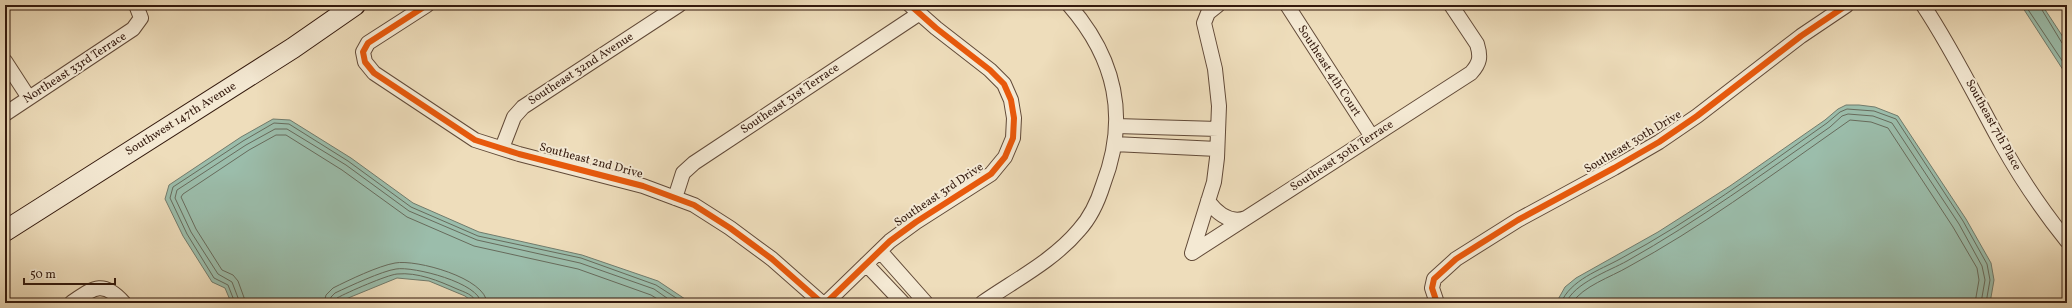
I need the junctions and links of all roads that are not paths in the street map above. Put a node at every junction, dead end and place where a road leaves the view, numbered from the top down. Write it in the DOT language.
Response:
graph roads {
  1 [pos="355,5"];
  2 [pos="427,5"];
  3 [pos="679,5"];
  4 [pos="1069,5"];
  5 [pos="1218,5"];
  6 [pos="1287,5"];
  7 [pos="1451,5"];
  8 [pos="1847,5"];
  9 [pos="1923,5"];
  10 [pos="915,9"];
  11 [pos="138,11"];
  12 [pos="5,61"];
  13 [pos="29,98"];
  14 [pos="5,114"];
  15 [pos="1116,126"];
  16 [pos="1218,128"];
  17 [pos="1372,137"];
  18 [pos="1114,144"];
  19 [pos="502,148"];
  20 [pos="1218,149"];
  21 [pos="675,198"];
  22 [pos="1208,201"];
  23 [pos="1248,217"];
  24 [pos="5,231"];
  25 [pos="2067,241"];
  26 [pos="880,251"];
  27 [pos="866,264"];
  28 [pos="902,276"];
  29 [pos="889,288"];
  30 [pos="1434,298"];
  31 [pos="70,303"];
  32 [pos="124,303"];
  33 [pos="822,303"];
  34 [pos="826,303"];
  35 [pos="903,303"];
  36 [pos="926,303"];
  37 [pos="982,303"];
  1 -- 24 [label="street, Southwest 147th Avenue"];
  2 -- 19 [label="street, Southeast 2nd Drive"];
  3 -- 19 [label="street, Southeast 32nd Avenue"];
  4 -- 15 [label="street"];
  5 -- 16 [label="street"];
  6 -- 17 [label="street, Southeast 4th Court"];
  7 -- 17 [label="street, Southeast 30th Terrace"];
  8 -- 30 [label="street, Southeast 30th Drive"];
  9 -- 25 [label="street, Southeast 7th Place"];
  10 -- 21 [label="street, Southeast 31st Terrace"];
  10 -- 26 [label="street, Southeast 3rd Drive"];
  11 -- 13 [label="street, Northeast 33rd Terrace"];
  12 -- 13 [label="street"];
  13 -- 14 [label="street, Northeast 33rd Terrace"];
  15 -- 16 [label="street"];
  15 -- 18 [label="street"];
  16 -- 20 [label="street"];
  17 -- 23 [label="street, Southeast 30th Terrace"];
  18 -- 20 [label="street"];
  18 -- 37 [label="street"];
  19 -- 21 [label="street, Southeast 2nd Drive"];
  20 -- 22 [label="street"];
  21 -- 33 [label="street, Southeast 2nd Drive"];
  22 -- 23 [label="street"];
  22 -- 23 [label="street, Southeast 30th Terrace"];
  26 -- 27 [label="street, Southeast 3rd Drive"];
  26 -- 28 [label="street"];
  27 -- 29 [label="street"];
  27 -- 34 [label="street, Southeast 3rd Drive"];
  28 -- 29 [label="street"];
  28 -- 36 [label="street"];
  29 -- 35 [label="street"];
  31 -- 32 [label="street"];
}
